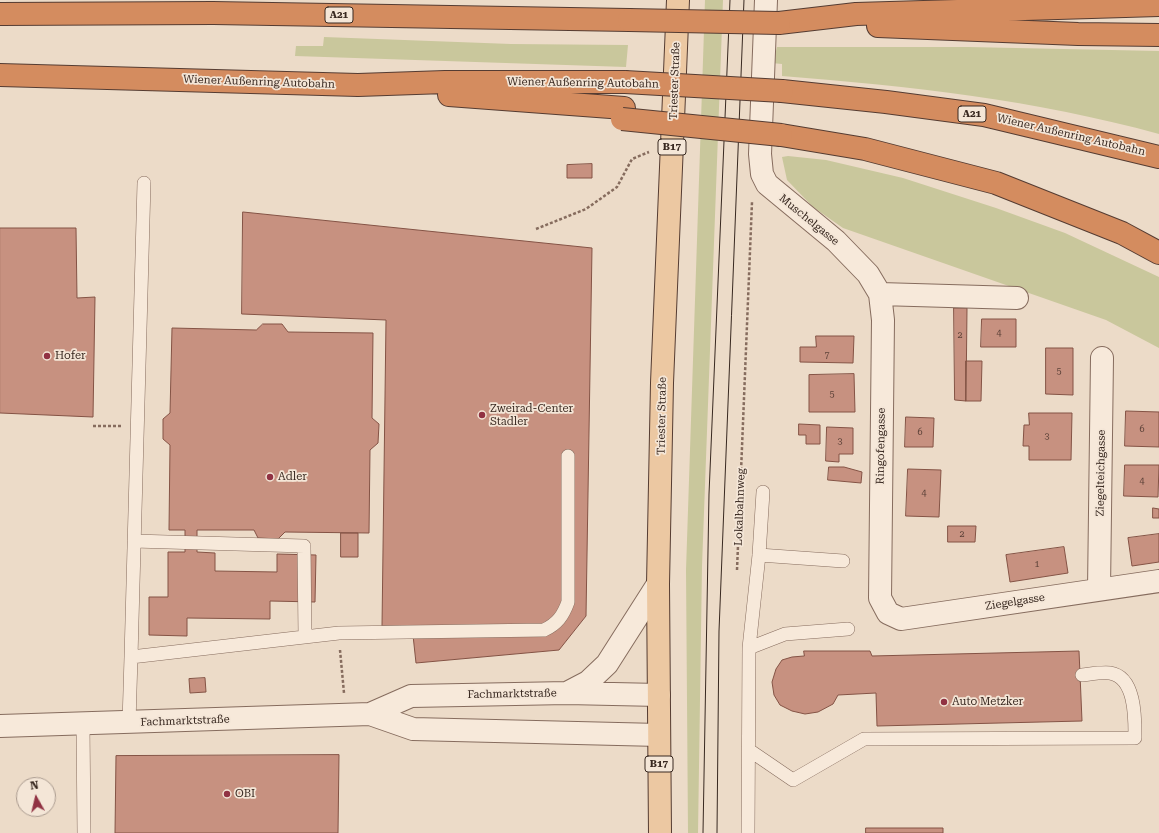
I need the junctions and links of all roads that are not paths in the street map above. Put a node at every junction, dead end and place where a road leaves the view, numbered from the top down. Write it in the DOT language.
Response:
graph roads {
  1 [pos="678,0"];
  2 [pos="766,0"];
  3 [pos="1159,5"];
  4 [pos="0,14"];
  5 [pos="779,22"];
  6 [pos="1159,35"];
  7 [pos="0,75"];
  8 [pos="358,85"];
  9 [pos="781,129"];
  10 [pos="1159,157"];
  11 [pos="144,183"];
  12 [pos="1159,239"];
  13 [pos="1159,253"];
  14 [pos="880,294"];
  15 [pos="1017,298"];
  16 [pos="1102,358"];
  17 [pos="568,456"];
  18 [pos="763,492"];
  19 [pos="134,541"];
  20 [pos="759,555"];
  21 [pos="843,561"];
  22 [pos="1159,581"];
  23 [pos="658,584"];
  24 [pos="1099,589"];
  25 [pos="880,598"];
  26 [pos="848,629"];
  27 [pos="305,637"];
  28 [pos="749,648"];
  29 [pos="131,657"];
  30 [pos="1082,675"];
  31 [pos="567,693"];
  32 [pos="659,695"];
  33 [pos="370,714"];
  34 [pos="129,723"];
  35 [pos="83,724"];
  36 [pos="0,726"];
  37 [pos="659,735"];
  38 [pos="749,750"];
  39 [pos="84,833"];
  40 [pos="660,833"];
  41 [pos="748,833"];
  1 -- 23 [label="main road, Triester Straße / B17"];
  2 -- 14 [label="street, Muschelgasse"];
  3 -- 5 [label="highway"];
  4 -- 5 [label="highway, A21, bridge"];
  5 -- 6 [label="highway, A21"];
  7 -- 8 [label="highway, Wiener Außenring Autobahn / A21"];
  8 -- 9 [label="highway"];
  8 -- 10 [label="highway, Wiener Außenring Autobahn / A21, bridge"];
  9 -- 12 [label="highway"];
  9 -- 13 [label="highway"];
  11 -- 19 [label="lane"];
  14 -- 15 [label="street"];
  14 -- 25 [label="street, Ringofengasse"];
  16 -- 24 [label="street, Ziegelteichgasse"];
  17 -- 27 [label="lane"];
  18 -- 20 [label="lane"];
  19 -- 27 [label="lane"];
  19 -- 29 [label="lane"];
  20 -- 21 [label="lane"];
  20 -- 28 [label="lane"];
  22 -- 24 [label="street, Ziegelgasse"];
  23 -- 31 [label="street"];
  23 -- 32 [label="main road, Triester Straße / B17"];
  24 -- 25 [label="street, Ziegelgasse"];
  26 -- 28 [label="lane"];
  27 -- 29 [label="lane"];
  28 -- 38 [label="lane"];
  29 -- 34 [label="lane"];
  30 -- 38 [label="lane"];
  31 -- 32 [label="street, Fachmarktstraße"];
  31 -- 33 [label="street, Fachmarktstraße"];
  32 -- 37 [label="main road, Triester Straße / B17"];
  33 -- 34 [label="street, Fachmarktstraße"];
  33 -- 37 [label="street, Fachmarktstraße"];
  34 -- 35 [label="street, Fachmarktstraße"];
  35 -- 36 [label="street, Fachmarktstraße"];
  35 -- 39 [label="lane"];
  37 -- 40 [label="main road, Triester Straße / B17"];
  38 -- 41 [label="lane"];
}
